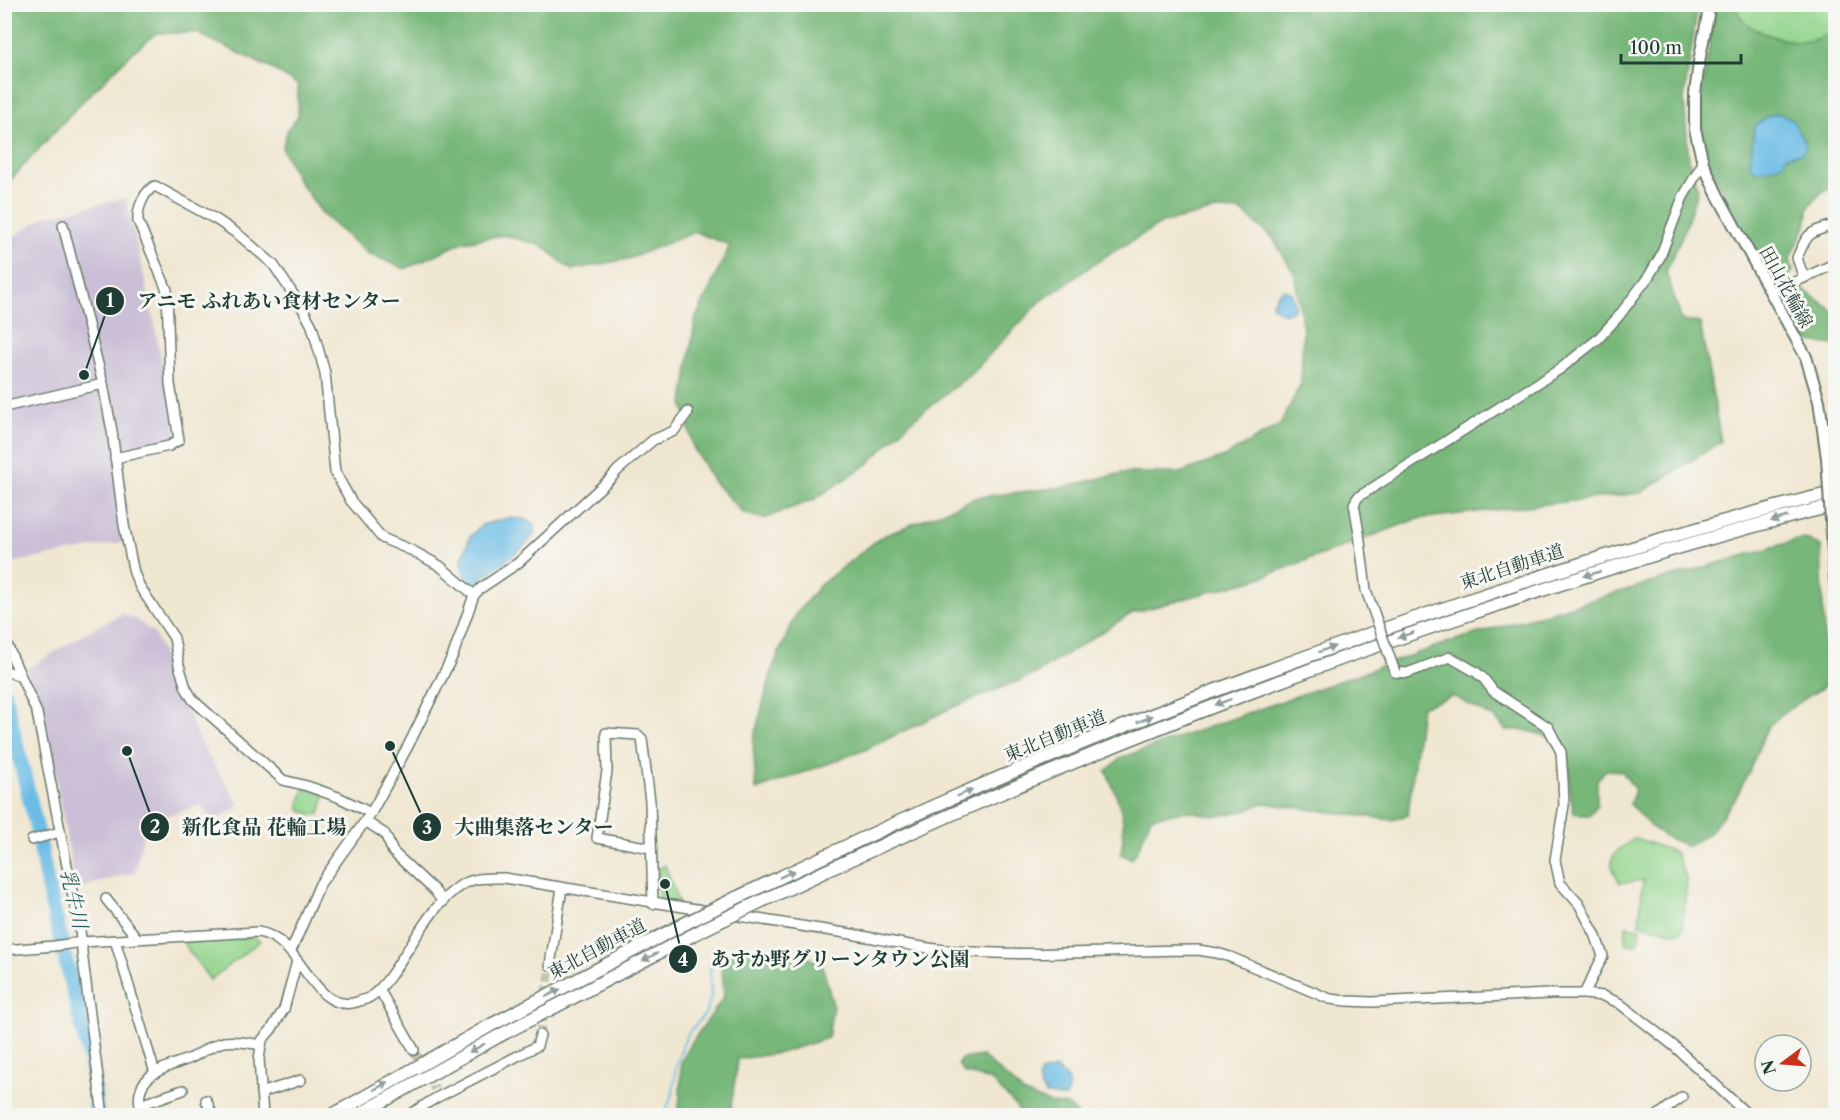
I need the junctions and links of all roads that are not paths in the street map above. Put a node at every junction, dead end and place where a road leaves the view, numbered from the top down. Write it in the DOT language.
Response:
graph roads {
  1 [pos="1710,4"];
  2 [pos="1703,163"];
  3 [pos="1836,224"];
  4 [pos="63,225"];
  5 [pos="1836,263"];
  6 [pos="1804,278"];
  7 [pos="1771,293"];
  8 [pos="103,384"];
  9 [pos="4,407"];
  10 [pos="688,412"];
  11 [pos="115,458"];
  12 [pos="1836,492"];
  13 [pos="1836,505"];
  14 [pos="1836,592"];
  15 [pos="474,595"];
  16 [pos="4,638"];
  17 [pos="6,670"];
  18 [pos="21,677"];
  19 [pos="368,817"];
  20 [pos="60,832"];
  21 [pos="32,840"];
  22 [pos="651,848"];
  23 [pos="562,888"];
  24 [pos="106,899"];
  25 [pos="443,902"];
  26 [pos="653,904"];
  27 [pos="137,938"];
  28 [pos="115,940"];
  29 [pos="77,943"];
  30 [pos="4,950"];
  31 [pos="291,951"];
  32 [pos="297,961"];
  33 [pos="550,965"];
  34 [pos="379,989"];
  35 [pos="1584,994"];
  36 [pos="540,1035"];
  37 [pos="261,1045"];
  38 [pos="414,1050"];
  39 [pos="155,1073"];
  40 [pos="301,1080"];
  41 [pos="183,1090"];
  42 [pos="261,1093"];
  43 [pos="1682,1097"];
  44 [pos="206,1101"];
  45 [pos="140,1105"];
  46 [pos="103,1116"];
  47 [pos="143,1116"];
  48 [pos="213,1116"];
  49 [pos="263,1116"];
  50 [pos="331,1116"];
  51 [pos="357,1116"];
  52 [pos="407,1116"];
  53 [pos="1657,1116"];
  54 [pos="1749,1116"];
  1 -- 2 [label="main road, 田山花輪線"];
  2 -- 7 [label="main road, 田山花輪線"];
  2 -- 35 [label="street, bridge"];
  3 -- 6 [label="street"];
  4 -- 8 [label="street"];
  5 -- 6 [label="street"];
  6 -- 7 [label="street"];
  7 -- 14 [label="main road, 田山花輪線, bridge"];
  8 -- 9 [label="street"];
  8 -- 11 [label="street"];
  10 -- 15 [label="street"];
  11 -- 15 [label="street"];
  11 -- 19 [label="street"];
  50 -- 12 [label="highway, 東北自動車道, one-way, bridge"];
  13 -- 51 [label="highway, 東北自動車道, one-way, bridge"];
  15 -- 19 [label="street"];
  16 -- 18 [label="street"];
  17 -- 18 [label="street"];
  18 -- 20 [label="street"];
  19 -- 25 [label="street"];
  19 -- 31 [label="street"];
  20 -- 21 [label="street"];
  20 -- 29 [label="street"];
  22 -- 22 [label="street"];
  22 -- 26 [label="street"];
  23 -- 25 [label="street"];
  23 -- 26 [label="street"];
  23 -- 33 [label="street"];
  24 -- 27 [label="street"];
  25 -- 34 [label="street"];
  26 -- 35 [label="street"];
  27 -- 28 [label="street"];
  27 -- 31 [label="street"];
  28 -- 29 [label="street"];
  28 -- 39 [label="street"];
  29 -- 30 [label="street"];
  29 -- 46 [label="street"];
  31 -- 32 [label="street"];
  32 -- 34 [label="street"];
  32 -- 37 [label="street"];
  34 -- 38 [label="street"];
  35 -- 54 [label="street"];
  36 -- 52 [label="street"];
  37 -- 39 [label="street"];
  37 -- 42 [label="street"];
  39 -- 45 [label="street"];
  40 -- 42 [label="street"];
  41 -- 45 [label="street"];
  42 -- 49 [label="street"];
  43 -- 53 [label="street"];
  44 -- 48 [label="street"];
  45 -- 47 [label="street"];
}
